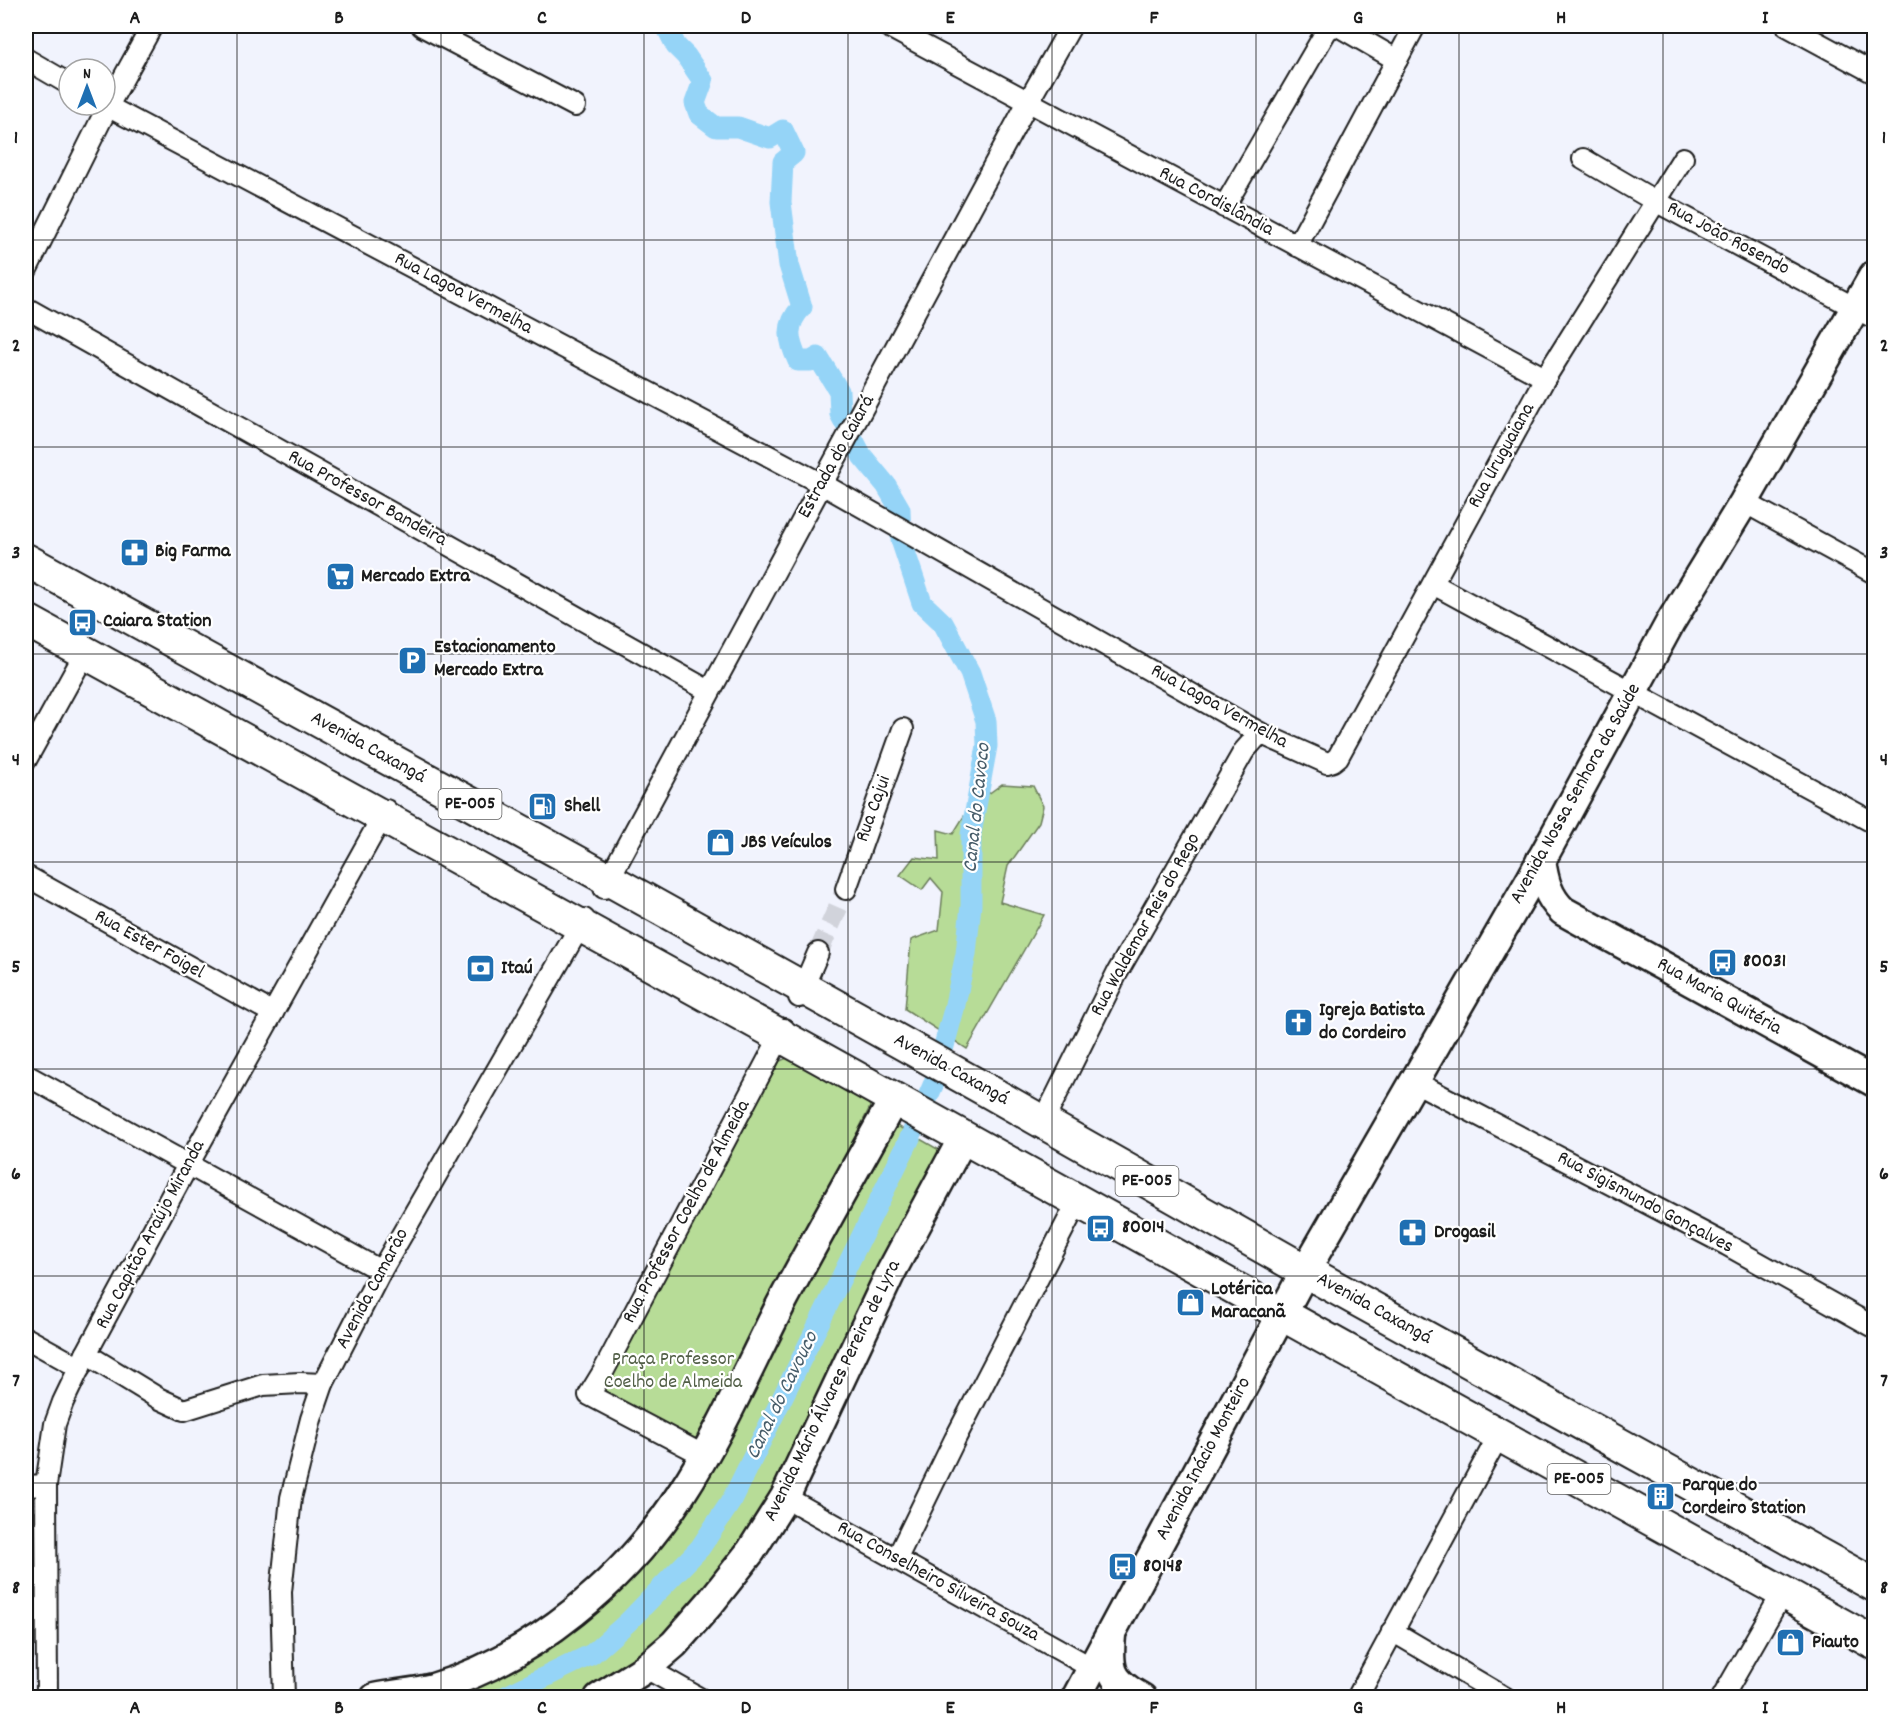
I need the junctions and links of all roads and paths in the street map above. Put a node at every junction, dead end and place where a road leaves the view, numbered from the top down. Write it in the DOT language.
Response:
graph roads {
  1 [pos="152,26"];
  2 [pos="422,26"];
  3 [pos="887,26"];
  4 [pos="1071,26"];
  5 [pos="1415,26"];
  6 [pos="1787,26"];
  7 [pos="26,59"];
  8 [pos="1397,60"];
  9 [pos="1875,73"];
  10 [pos="57,77"];
  11 [pos="117,86"];
  12 [pos="1028,102"];
  13 [pos="575,106"];
  14 [pos="117,111"];
  15 [pos="100,117"];
  16 [pos="1683,158"];
  17 [pos="1583,159"];
  18 [pos="1655,201"];
  19 [pos="1224,207"];
  20 [pos="1297,246"];
  21 [pos="26,271"];
  22 [pos="1875,275"];
  23 [pos="26,308"];
  24 [pos="1865,313"];
  25 [pos="1545,378"];
  26 [pos="822,484"];
  27 [pos="1744,502"];
  28 [pos="26,560"];
  29 [pos="1875,573"];
  30 [pos="1432,584"];
  31 [pos="26,620"];
  32 [pos="86,652"];
  33 [pos="709,691"];
  34 [pos="1633,692"];
  35 [pos="903,729"];
  36 [pos="1260,733"];
  37 [pos="26,760"];
  38 [pos="1333,761"];
  39 [pos="385,813"];
  40 [pos="1875,823"];
  41 [pos="1541,860"];
  42 [pos="26,876"];
  43 [pos="606,884"];
  44 [pos="846,889"];
  45 [pos="1563,911"];
  46 [pos="1509,918"];
  47 [pos="582,922"];
  48 [pos="818,952"];
  49 [pos="800,993"];
  50 [pos="273,1013"];
  51 [pos="783,1032"];
  52 [pos="26,1075"];
  53 [pos="1415,1082"];
  54 [pos="1875,1082"];
  55 [pos="897,1101"];
  56 [pos="1043,1122"];
  57 [pos="960,1136"];
  58 [pos="188,1165"];
  59 [pos="1078,1202"];
  60 [pos="381,1271"];
  61 [pos="1305,1271"];
  62 [pos="1282,1316"];
  63 [pos="1875,1327"];
  64 [pos="26,1338"];
  65 [pos="83,1361"];
  66 [pos="323,1384"];
  67 [pos="1499,1435"];
  68 [pos="703,1455"];
  69 [pos="46,1485"];
  70 [pos="26,1486"];
  71 [pos="785,1497"];
  72 [pos="896,1560"];
  73 [pos="1875,1585"];
  74 [pos="1783,1592"];
  75 [pos="1392,1631"];
  76 [pos="1111,1633"];
  77 [pos="1875,1643"];
  78 [pos="646,1668"];
  79 [pos="1092,1668"];
  80 [pos="1136,1694"];
  81 [pos="47,1698"];
  82 [pos="284,1698"];
  83 [pos="375,1698"];
  84 [pos="599,1698"];
  85 [pos="699,1698"];
  86 [pos="1076,1698"];
  87 [pos="1101,1698"];
  88 [pos="1357,1698"];
  89 [pos="1506,1698"];
  90 [pos="1722,1698"];
  1 -- 11 [label="street"];
  2 -- 13 [label="street"];
  3 -- 12 [label="street, Rua Cordislândia"];
  4 -- 12 [label="street, Estrada do Caiará"];
  5 -- 8 [label="street"];
  6 -- 9 [label="street"];
  7 -- 10 [label="street"];
  8 -- 19 [label="street"];
  8 -- 20 [label="street"];
  12 -- 19 [label="street, Rua Cordislândia"];
  12 -- 26 [label="street, Estrada do Caiará"];
  14 -- 26 [label="street, Rua Lagoa Vermelha"];
  15 -- 21 [label="street"];
  16 -- 18 [label="street, Rua Uruguaiana"];
  17 -- 18 [label="street, Rua João Rosendo"];
  18 -- 24 [label="street, Rua João Rosendo"];
  18 -- 25 [label="street, Rua Uruguaiana"];
  19 -- 20 [label="street, Rua Cordislândia"];
  20 -- 25 [label="street, Rua Cordislândia"];
  22 -- 24 [label="street, Avenida Nossa Senhora da Saúde"];
  23 -- 33 [label="street, Rua Professor Bandeira"];
  24 -- 27 [label="street, Avenida Nossa Senhora da Saúde"];
  25 -- 30 [label="street, Rua Uruguaiana"];
  26 -- 33 [label="street, Estrada do Caiará"];
  26 -- 36 [label="street, Rua Lagoa Vermelha"];
  27 -- 29 [label="street"];
  27 -- 34 [label="street, Avenida Nossa Senhora da Saúde"];
  28 -- 43 [label="main road, Avenida Caxangá / PE-005"];
  30 -- 34 [label="street"];
  30 -- 38 [label="street, Rua Uruguaiana"];
  31 -- 32 [label="main road, PE-005"];
  32 -- 37 [label="street"];
  32 -- 39 [label="main road, PE-005"];
  33 -- 43 [label="street, Estrada do Caiará"];
  34 -- 40 [label="street"];
  34 -- 41 [label="street, Avenida Nossa Senhora da Saúde"];
  35 -- 44 [label="street, Rua Cajui"];
  36 -- 38 [label="street, Rua Lagoa Vermelha"];
  36 -- 56 [label="street, Rua Waldemar Reis do Rego"];
  39 -- 47 [label="main road, PE-005"];
  39 -- 50 [label="street, Rua Capitão Araújo Miranda"];
  41 -- 45 [label="street, Rua Maria Quitéria"];
  41 -- 46 [label="street, Avenida Nossa Senhora da Saúde"];
  42 -- 50 [label="street, Rua Ester Foigel"];
  43 -- 49 [label="main road, Avenida Caxangá / PE-005"];
  45 -- 46 [label="street, Rua Maria Quitéria"];
  45 -- 54 [label="street, Rua Maria Quitéria"];
  46 -- 53 [label="street, Avenida Nossa Senhora da Saúde"];
  47 -- 51 [label="main road, PE-005"];
  47 -- 60 [label="street, Avenida Camarão"];
  48 -- 49 [label="street"];
  49 -- 56 [label="main road, Avenida Caxangá / PE-005"];
  50 -- 58 [label="street, Rua Capitão Araújo Miranda"];
  51 -- 55 [label="main road, PE-005"];
  51 -- 68 [label="street, Rua Professor Coelho de Almeida"];
  52 -- 58 [label="street"];
  53 -- 61 [label="street, Avenida Nossa Senhora da Saúde"];
  53 -- 63 [label="street, Rua Sigismundo Gonçalves"];
  55 -- 57 [label="main road, PE-005"];
  55 -- 68 [label="street"];
  56 -- 61 [label="main road, Avenida Caxangá / PE-005"];
  57 -- 59 [label="main road, PE-005"];
  57 -- 71 [label="street, Avenida Mário Álvares Pereira de Lyra"];
  58 -- 60 [label="street"];
  58 -- 65 [label="street, Rua Capitão Araújo Miranda"];
  59 -- 62 [label="main road, PE-005"];
  59 -- 72 [label="street"];
  60 -- 66 [label="street, Avenida Camarão"];
  61 -- 62 [label="street, Avenida Nossa Senhora da Saúde"];
  61 -- 73 [label="main road, Avenida Caxangá / PE-005"];
  62 -- 67 [label="main road, PE-005"];
  62 -- 76 [label="street, Avenida Inácio Monteiro"];
  64 -- 65 [label="street"];
  65 -- 66 [label="street"];
  65 -- 69 [label="street, Rua Capitão Araújo Miranda"];
  66 -- 82 [label="street, Avenida Camarão"];
  67 -- 74 [label="main road, PE-005"];
  67 -- 75 [label="street"];
  68 -- 83 [label="street"];
  69 -- 70 [label="street"];
  69 -- 81 [label="street, Rua Capitão Araújo Miranda"];
  71 -- 72 [label="street, Rua Conselheiro Silveira Souza"];
  71 -- 78 [label="street, Avenida Mário Álvares Pereira de Lyra"];
  72 -- 79 [label="street, Rua Conselheiro Silveira Souza"];
  74 -- 77 [label="main road, PE-005"];
  74 -- 90 [label="street"];
  75 -- 88 [label="street"];
  75 -- 89 [label="street"];
  76 -- 79 [label="street, Avenida Inácio Monteiro"];
  76 -- 80 [label="street"];
  78 -- 84 [label="street, Avenida Mário Álvares Pereira de Lyra"];
  78 -- 85 [label="street"];
  79 -- 86 [label="street, Avenida Inácio Monteiro"];
  80 -- 87 [label="street"];
}
